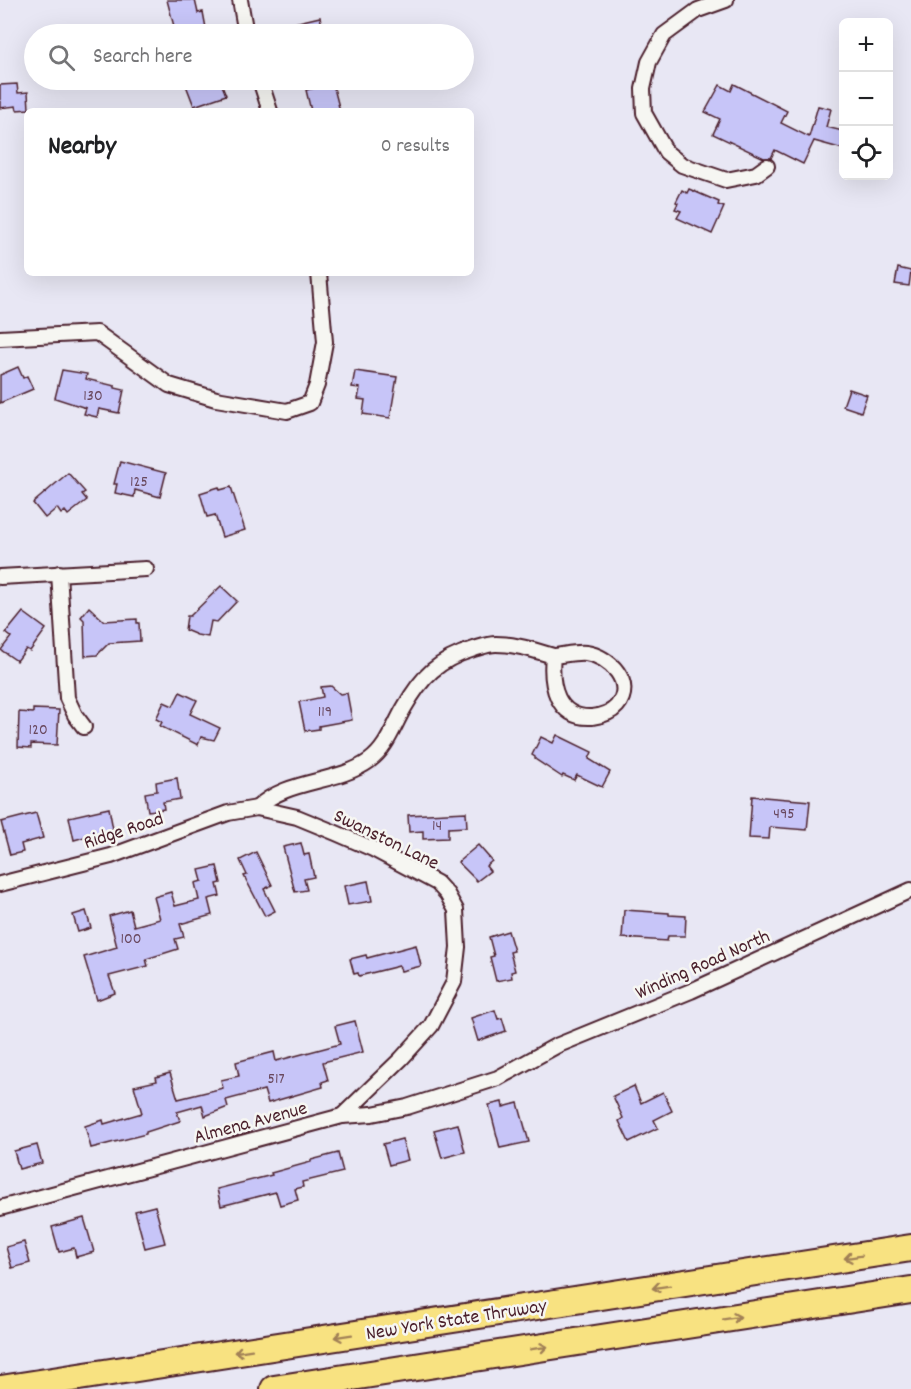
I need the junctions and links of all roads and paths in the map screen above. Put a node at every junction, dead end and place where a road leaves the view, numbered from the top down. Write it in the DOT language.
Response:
graph roads {
  1 [pos="240,0"];
  2 [pos="726,0"];
  3 [pos="244,24"];
  4 [pos="263,90"];
  5 [pos="269,108"];
  6 [pos="767,166"];
  7 [pos="319,276"];
  8 [pos="0,338"];
  9 [pos="146,569"];
  10 [pos="59,573"];
  11 [pos="0,577"];
  12 [pos="553,656"];
  13 [pos="84,727"];
  14 [pos="257,808"];
  15 [pos="0,884"];
  16 [pos="911,890"];
  17 [pos="509,1073"];
  18 [pos="342,1116"];
  19 [pos="0,1208"];
  20 [pos="911,1248"];
  21 [pos="911,1290"];
  22 [pos="506,1353"];
  23 [pos="128,1369"];
  24 [pos="0,1375"];
  25 [pos="1,1389"];
  26 [pos="274,1389"];
  27 [pos="362,1389"];
  1 -- 3 [label="street"];
  2 -- 6 [label="street"];
  4 -- 5 [label="street"];
  7 -- 8 [label="street"];
  9 -- 10 [label="street"];
  10 -- 11 [label="street"];
  10 -- 13 [label="street"];
  12 -- 12 [label="street"];
  12 -- 14 [label="street"];
  14 -- 15 [label="street, Ridge Road"];
  14 -- 18 [label="street, Swanston Lane"];
  16 -- 17 [label="street, Winding Road North"];
  17 -- 18 [label="street, Almena Avenue"];
  18 -- 19 [label="street, Almena Avenue"];
  20 -- 23 [label="highway, New York State Thruway, one-way"];
  22 -- 21 [label="highway, one-way"];
  22 -- 26 [label="highway"];
  22 -- 27 [label="highway"];
  23 -- 24 [label="highway"];
  23 -- 25 [label="highway, New York State Thruway"];
}
